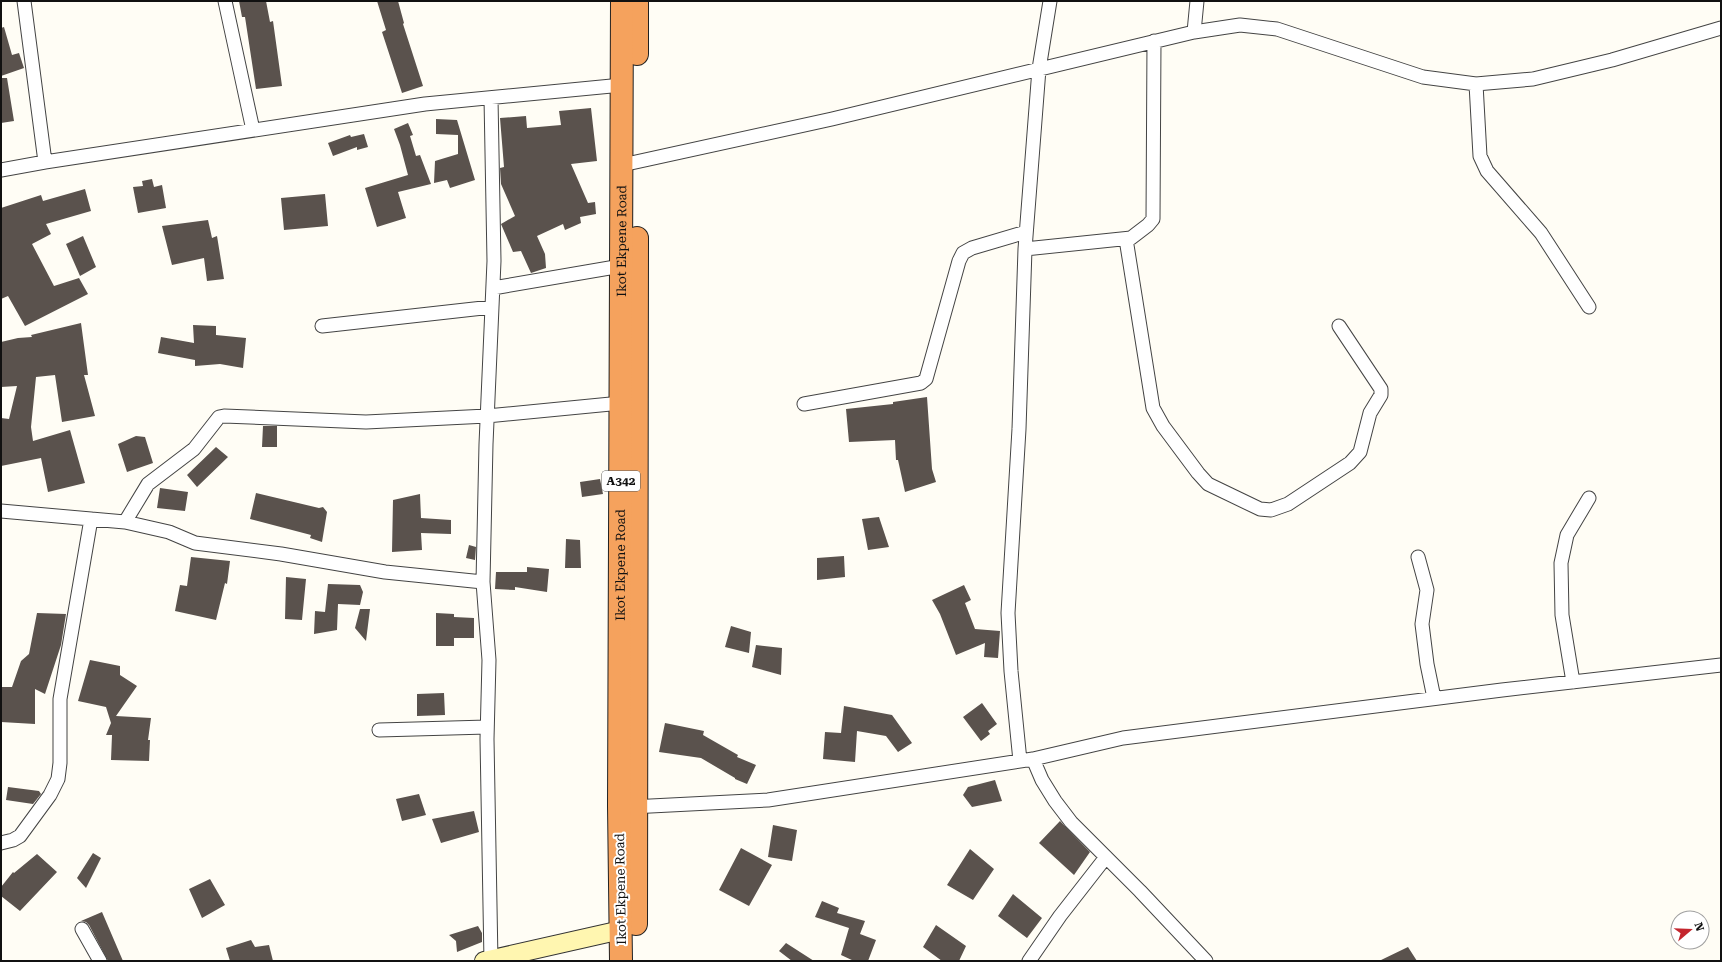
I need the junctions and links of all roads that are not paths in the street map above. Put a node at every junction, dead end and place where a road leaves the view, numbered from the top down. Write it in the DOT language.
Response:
graph roads {
  1 [pos="24,1"];
  2 [pos="225,1"];
  3 [pos="622,1"];
  4 [pos="637,1"];
  5 [pos="1050,1"];
  6 [pos="1197,1"];
  7 [pos="1721,28"];
  8 [pos="1194,32"];
  9 [pos="1154,41"];
  10 [pos="1039,69"];
  11 [pos="1476,84"];
  12 [pos="622,85"];
  13 [pos="491,98"];
  14 [pos="253,130"];
  15 [pos="44,162"];
  16 [pos="629,163"];
  17 [pos="1,170"];
  18 [pos="1026,232"];
  19 [pos="1126,239"];
  20 [pos="1025,249"];
  21 [pos="629,265"];
  22 [pos="493,288"];
  23 [pos="492,307"];
  24 [pos="1589,308"];
  25 [pos="322,326"];
  26 [pos="1339,326"];
  27 [pos="621,403"];
  28 [pos="804,404"];
  29 [pos="487,416"];
  30 [pos="1589,498"];
  31 [pos="1,511"];
  32 [pos="91,519"];
  33 [pos="125,522"];
  34 [pos="1418,557"];
  35 [pos="483,582"];
  36 [pos="1721,666"];
  37 [pos="1573,682"];
  38 [pos="1434,698"];
  39 [pos="487,727"];
  40 [pos="379,730"];
  41 [pos="1033,759"];
  42 [pos="1020,761"];
  43 [pos="627,807"];
  44 [pos="1,843"];
  45 [pos="1106,857"];
  46 [pos="82,929"];
  47 [pos="621,930"];
  48 [pos="489,960"];
  49 [pos="100,961"];
  50 [pos="621,961"];
  51 [pos="636,961"];
  52 [pos="1029,961"];
  53 [pos="1206,961"];
  1 -- 15 [label="street"];
  2 -- 14 [label="street"];
  3 -- 12 [label="highway, Ikot Ekpene Road / A342"];
  4 -- 16 [label="highway, Ikot Ekpene Road / A342"];
  5 -- 10 [label="street"];
  6 -- 8 [label="street"];
  7 -- 11 [label="street"];
  8 -- 9 [label="street"];
  8 -- 11 [label="street"];
  9 -- 10 [label="street"];
  9 -- 19 [label="street"];
  10 -- 16 [label="street"];
  10 -- 18 [label="street"];
  11 -- 24 [label="street"];
  12 -- 13 [label="street"];
  12 -- 16 [label="highway, Ikot Ekpene Road / A342"];
  13 -- 14 [label="street"];
  13 -- 22 [label="street"];
  14 -- 15 [label="street"];
  15 -- 17 [label="street"];
  16 -- 21 [label="highway, Ikot Ekpene Road / A342"];
  18 -- 20 [label="street"];
  18 -- 28 [label="street"];
  19 -- 20 [label="street"];
  19 -- 26 [label="street"];
  20 -- 42 [label="street"];
  21 -- 22 [label="street"];
  21 -- 27 [label="highway, Ikot Ekpene Road / A342"];
  21 -- 43 [label="highway, Ikot Ekpene Road / A342"];
  22 -- 23 [label="street"];
  23 -- 25 [label="street"];
  23 -- 29 [label="street"];
  27 -- 29 [label="street"];
  27 -- 43 [label="highway, Ikot Ekpene Road / A342"];
  29 -- 33 [label="street"];
  29 -- 35 [label="street"];
  30 -- 37 [label="street"];
  31 -- 32 [label="street"];
  32 -- 33 [label="street"];
  32 -- 44 [label="street"];
  33 -- 35 [label="street"];
  34 -- 38 [label="street"];
  35 -- 39 [label="street"];
  36 -- 37 [label="street"];
  37 -- 38 [label="street"];
  38 -- 41 [label="street"];
  39 -- 40 [label="street"];
  39 -- 48 [label="street"];
  41 -- 42 [label="street"];
  41 -- 45 [label="street"];
  42 -- 43 [label="street"];
  43 -- 47 [label="highway, Ikot Ekpene Road / A342"];
  43 -- 51 [label="highway, Ikot Ekpene Road / A342"];
  45 -- 52 [label="street"];
  45 -- 53 [label="street"];
  46 -- 49 [label="street"];
  47 -- 48 [label="street"];
  47 -- 50 [label="highway, Ikot Ekpene Road / A342"];
}
